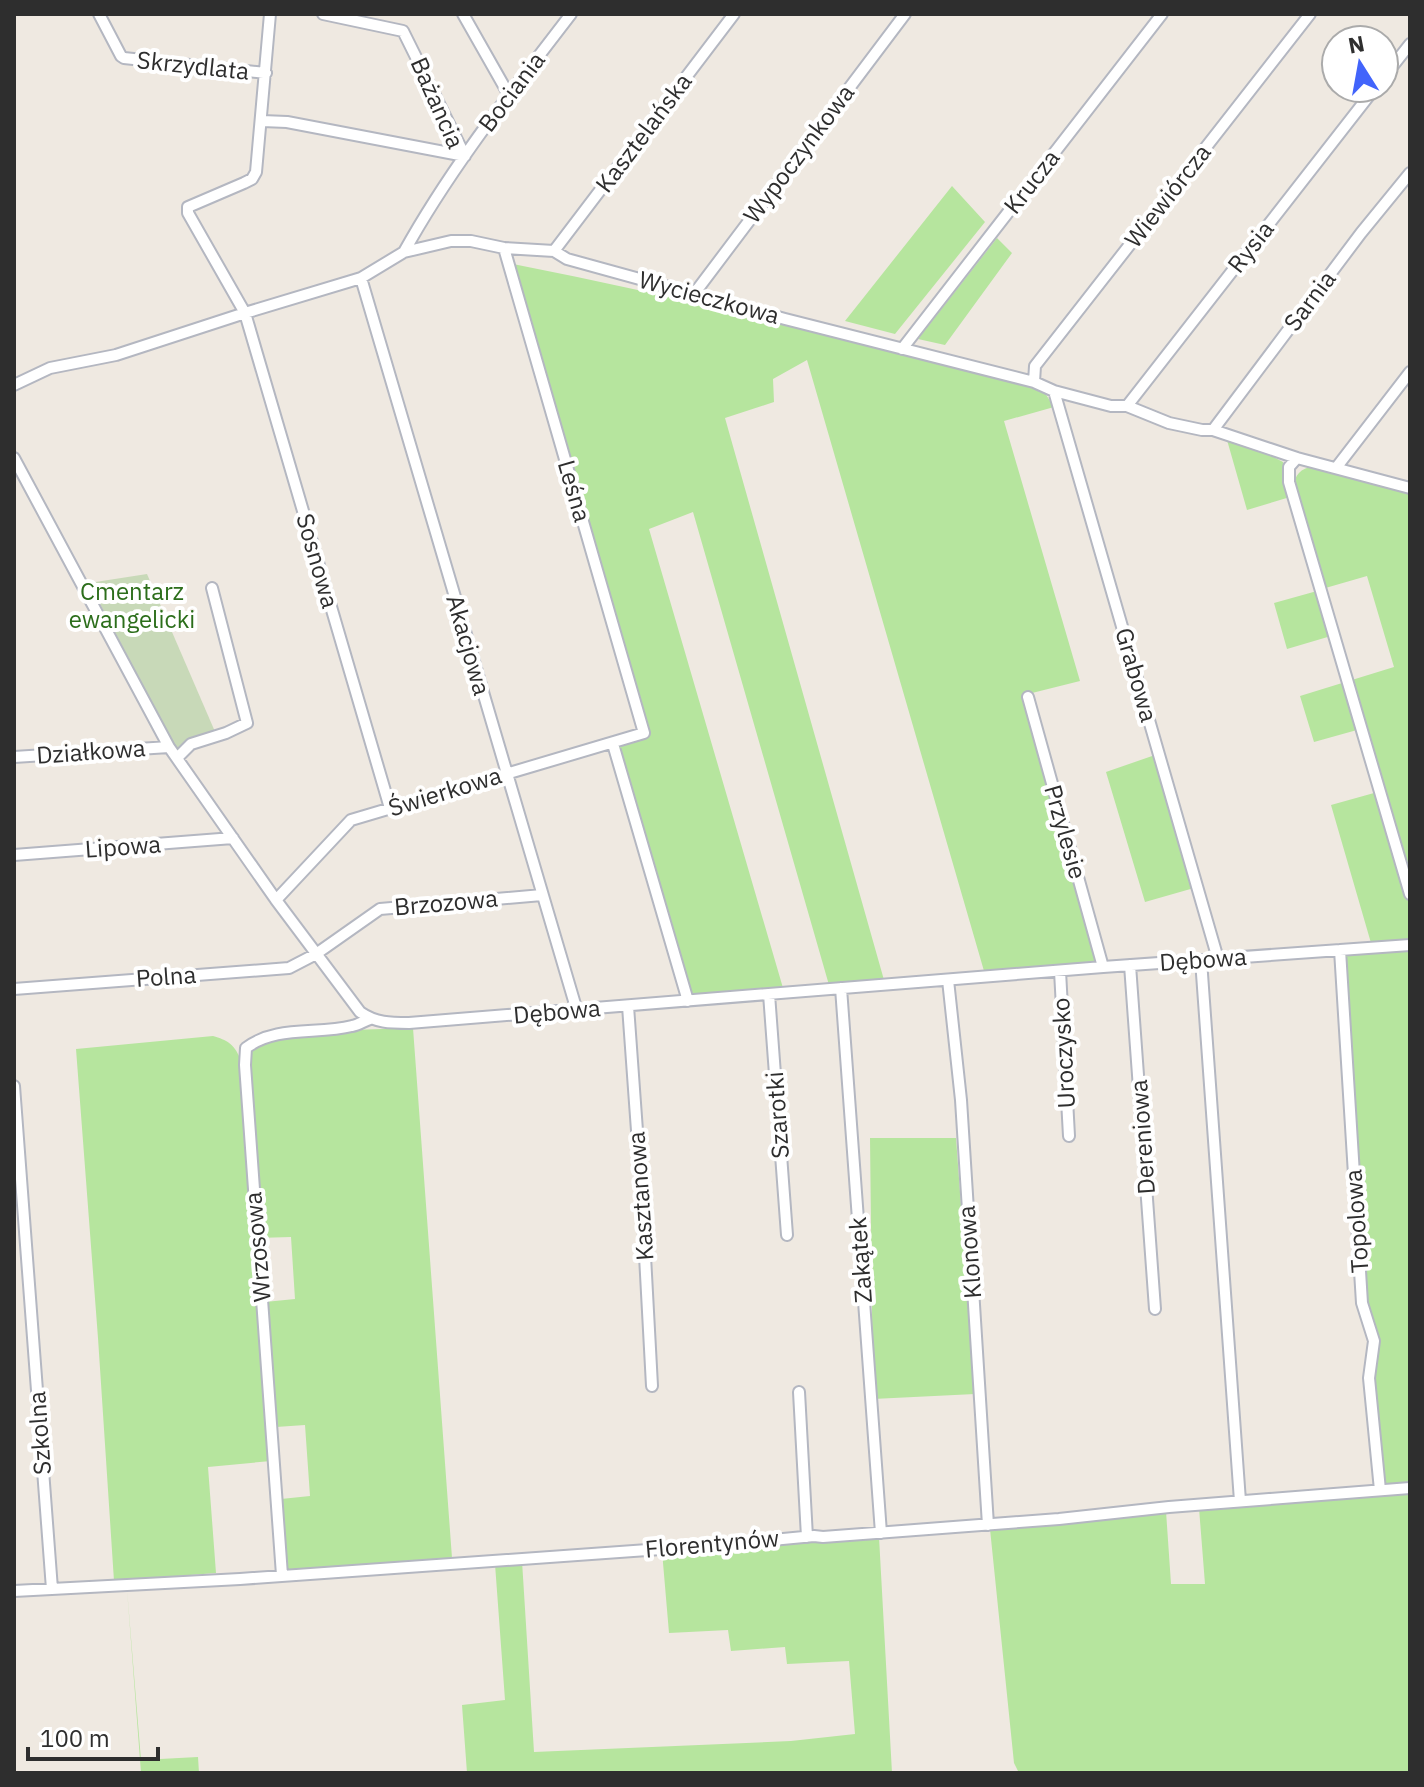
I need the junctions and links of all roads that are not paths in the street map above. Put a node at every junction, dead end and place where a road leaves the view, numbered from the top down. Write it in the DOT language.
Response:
graph roads {
  1 [pos="99,14"];
  2 [pos="270,14"];
  3 [pos="323,14"];
  4 [pos="463,14"];
  5 [pos="571,14"];
  6 [pos="734,14"];
  7 [pos="905,14"];
  8 [pos="1162,14"];
  9 [pos="1310,14"];
  10 [pos="266,73"];
  11 [pos="509,95"];
  12 [pos="1363,104"];
  13 [pos="262,121"];
  14 [pos="465,156"];
  15 [pos="1410,173"];
  16 [pos="504,248"];
  17 [pos="554,251"];
  18 [pos="404,252"];
  19 [pos="361,278"];
  20 [pos="694,294"];
  21 [pos="245,313"];
  22 [pos="902,349"];
  23 [pos="1410,372"];
  24 [pos="1034,382"];
  25 [pos="14,385"];
  26 [pos="1054,391"];
  27 [pos="1127,406"];
  28 [pos="1213,430"];
  29 [pos="14,458"];
  30 [pos="1297,458"];
  31 [pos="1336,468"];
  32 [pos="1410,488"];
  33 [pos="212,588"];
  34 [pos="1028,697"];
  35 [pos="644,733"];
  36 [pos="613,744"];
  37 [pos="169,747"];
  38 [pos="14,757"];
  39 [pos="177,758"];
  40 [pos="506,774"];
  41 [pos="390,808"];
  42 [pos="233,838"];
  43 [pos="14,855"];
  44 [pos="1410,894"];
  45 [pos="542,895"];
  46 [pos="276,900"];
  47 [pos="1410,945"];
  48 [pos="1340,950"];
  49 [pos="316,954"];
  50 [pos="1218,959"];
  51 [pos="1201,960"];
  52 [pos="1130,965"];
  53 [pos="1103,967"];
  54 [pos="1060,971"];
  55 [pos="948,980"];
  56 [pos="841,988"];
  57 [pos="14,989"];
  58 [pos="769,994"];
  59 [pos="688,1001"];
  60 [pos="628,1006"];
  61 [pos="577,1011"];
  62 [pos="370,1019"];
  63 [pos="14,1086"];
  64 [pos="1069,1136"];
  65 [pos="787,1235"];
  66 [pos="1155,1309"];
  67 [pos="652,1386"];
  68 [pos="799,1392"];
  69 [pos="1410,1488"];
  70 [pos="1380,1490"];
  71 [pos="1240,1501"];
  72 [pos="988,1525"];
  73 [pos="881,1533"];
  74 [pos="807,1537"];
  75 [pos="282,1575"];
  76 [pos="52,1589"];
  77 [pos="14,1591"];
  1 -- 10 [label="street, Skrzydlata"];
  2 -- 10 [label="street"];
  3 -- 14 [label="street, Bażancia"];
  4 -- 11 [label="street"];
  5 -- 11 [label="street, Bociania"];
  6 -- 17 [label="street, Kasztelańska"];
  7 -- 20 [label="street, Wypoczynkowa"];
  8 -- 22 [label="street, Krucza"];
  9 -- 24 [label="street, Wiewiórcza"];
  10 -- 13 [label="street"];
  11 -- 14 [label="street, Bociania"];
  12 -- 27 [label="street, Rysia"];
  13 -- 14 [label="street, Bażancia"];
  13 -- 21 [label="street"];
  14 -- 18 [label="street, Bociania"];
  15 -- 28 [label="street, Sarnia"];
  16 -- 17 [label="street, Wycieczkowa"];
  16 -- 18 [label="street, Wycieczkowa"];
  16 -- 35 [label="street, Leśna"];
  17 -- 20 [label="street, Wycieczkowa"];
  18 -- 19 [label="street, Wycieczkowa"];
  19 -- 21 [label="street, Wycieczkowa"];
  19 -- 40 [label="street, Akacjowa"];
  20 -- 22 [label="street, Wycieczkowa"];
  21 -- 25 [label="street, Wycieczkowa"];
  21 -- 41 [label="street, Sosnowa"];
  22 -- 24 [label="street, Wycieczkowa"];
  23 -- 31 [label="street"];
  24 -- 26 [label="street, Wycieczkowa"];
  26 -- 27 [label="street, Wycieczkowa"];
  26 -- 50 [label="street, Grabowa"];
  27 -- 28 [label="street, Wycieczkowa"];
  28 -- 30 [label="street, Wycieczkowa"];
  29 -- 37 [label="street"];
  30 -- 31 [label="street, Wycieczkowa"];
  30 -- 44 [label="street"];
  31 -- 32 [label="street, Wycieczkowa"];
  33 -- 39 [label="street"];
  34 -- 53 [label="street, Przylesie"];
  35 -- 36 [label="street, Świerkowa"];
  36 -- 40 [label="street, Świerkowa"];
  36 -- 59 [label="street"];
  37 -- 38 [label="street, Działkowa"];
  37 -- 39 [label="street"];
  39 -- 42 [label="street"];
  40 -- 41 [label="street, Świerkowa"];
  40 -- 45 [label="street, Akacjowa"];
  41 -- 46 [label="street, Świerkowa"];
  42 -- 43 [label="street, Lipowa"];
  42 -- 46 [label="street"];
  45 -- 49 [label="street, Brzozowa"];
  45 -- 61 [label="street, Akacjowa"];
  46 -- 49 [label="street"];
  47 -- 48 [label="street, Dębowa"];
  48 -- 50 [label="street, Dębowa"];
  48 -- 70 [label="street, Topolowa"];
  49 -- 57 [label="street, Polna"];
  49 -- 62 [label="street"];
  50 -- 51 [label="street, Dębowa"];
  51 -- 52 [label="street, Dębowa"];
  51 -- 71 [label="street"];
  52 -- 53 [label="street, Dębowa"];
  52 -- 66 [label="street, Dereniowa"];
  53 -- 54 [label="street, Dębowa"];
  54 -- 55 [label="street, Dębowa"];
  54 -- 64 [label="street, Uroczysko"];
  55 -- 56 [label="street, Dębowa"];
  55 -- 72 [label="street, Klonowa"];
  56 -- 58 [label="street, Dębowa"];
  56 -- 73 [label="street, Zakątek"];
  58 -- 59 [label="street, Dębowa"];
  58 -- 65 [label="street, Szarotki"];
  59 -- 60 [label="street, Dębowa"];
  60 -- 61 [label="street, Dębowa"];
  60 -- 67 [label="street, Kasztanowa"];
  61 -- 62 [label="street, Dębowa"];
  62 -- 75 [label="street, Wrzosowa"];
  63 -- 76 [label="street, Szkolna"];
  68 -- 74 [label="street"];
  69 -- 70 [label="street, Florentynów"];
  70 -- 71 [label="street, Florentynów"];
  71 -- 72 [label="street, Florentynów"];
  72 -- 73 [label="street, Florentynów"];
  73 -- 74 [label="street, Florentynów"];
  74 -- 75 [label="street, Florentynów"];
  75 -- 76 [label="street, Florentynów"];
  76 -- 77 [label="street, Florentynów"];
}
